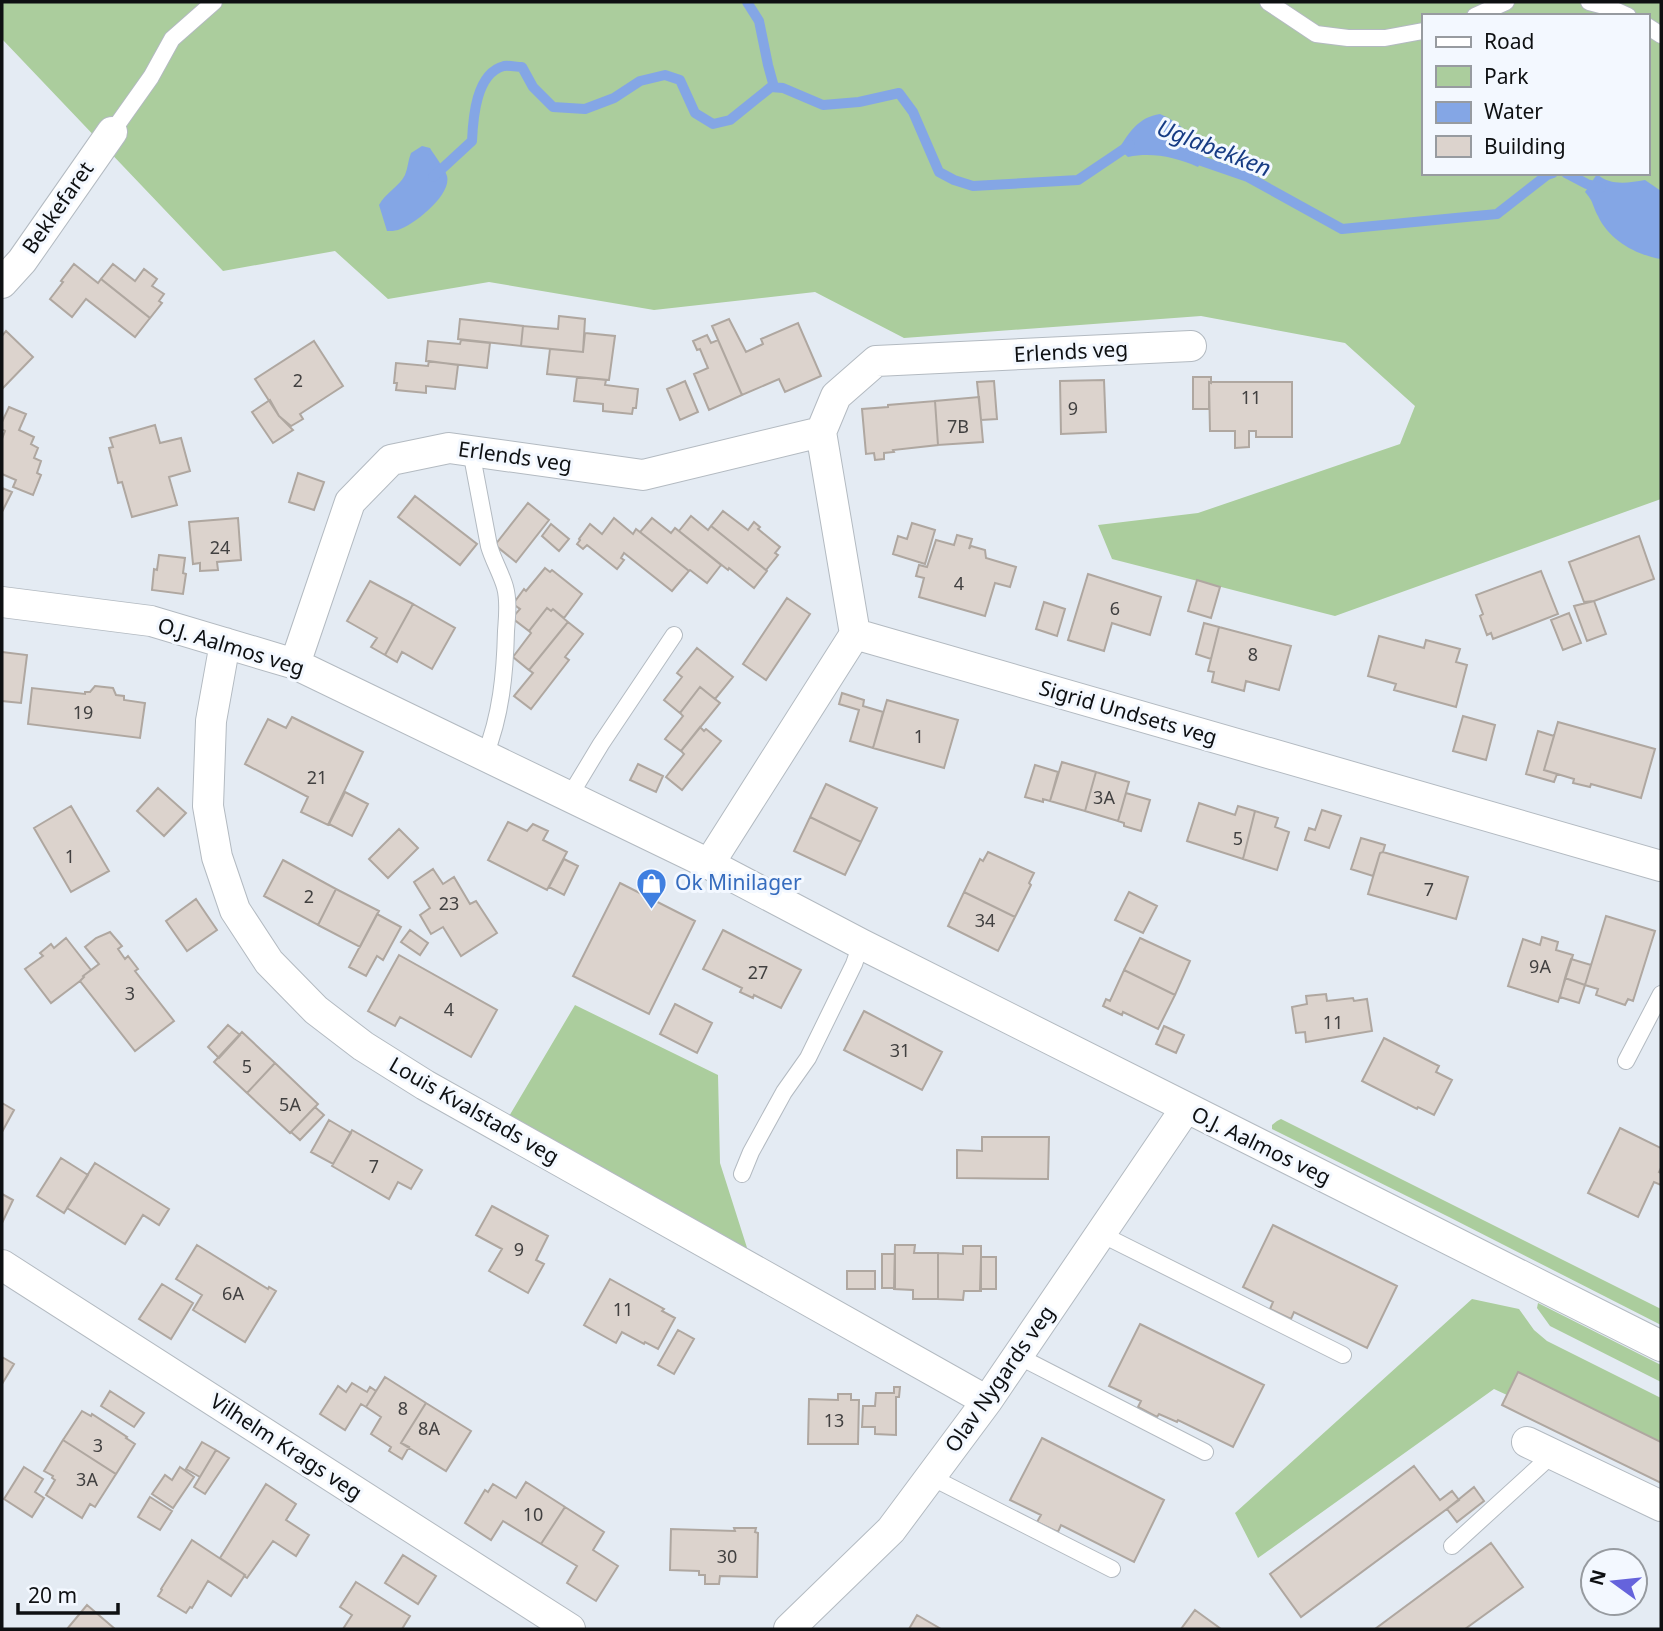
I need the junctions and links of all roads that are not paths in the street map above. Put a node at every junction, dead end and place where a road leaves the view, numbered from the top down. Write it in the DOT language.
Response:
graph roads {
  1 [pos="214,2"];
  2 [pos="1268,2"];
  3 [pos="1506,2"];
  4 [pos="1589,2"];
  5 [pos="1479,14"];
  6 [pos="1624,14"];
  7 [pos="1422,32"];
  8 [pos="111,132"];
  9 [pos="2,283"];
  10 [pos="1191,346"];
  11 [pos="821,432"];
  12 [pos="471,451"];
  13 [pos="2,602"];
  14 [pos="855,634"];
  15 [pos="674,635"];
  16 [pos="225,643"];
  17 [pos="295,664"];
  18 [pos="485,755"];
  19 [pos="569,797"];
  20 [pos="709,864"];
  21 [pos="1661,866"];
  22 [pos="861,944"];
  23 [pos="1661,994"];
  24 [pos="1626,1061"];
  25 [pos="1186,1108"];
  26 [pos="742,1174"];
  27 [pos="1101,1234"];
  28 [pos="2,1265"];
  29 [pos="1661,1346"];
  30 [pos="1343,1355"];
  31 [pos="1018,1356"];
  32 [pos="987,1401"];
  33 [pos="1540,1448"];
  34 [pos="1205,1452"];
  35 [pos="931,1477"];
  36 [pos="1661,1506"];
  37 [pos="1452,1546"];
  38 [pos="1112,1569"];
  39 [pos="570,1629"];
  40 [pos="789,1629"];
  1 -- 8 [label="lane"];
  2 -- 7 [label="lane"];
  3 -- 5 [label="lane"];
  4 -- 6 [label="lane"];
  8 -- 9 [label="street, Bekkefaret"];
  10 -- 11 [label="street, Erlends veg"];
  11 -- 12 [label="street, Erlends veg"];
  11 -- 14 [label="street"];
  12 -- 17 [label="street, Erlends veg"];
  12 -- 18 [label="lane"];
  13 -- 16 [label="street, O.J. Aalmos veg"];
  14 -- 20 [label="street"];
  14 -- 21 [label="street, Sigrid Undsets veg"];
  15 -- 19 [label="lane"];
  16 -- 17 [label="street, O.J. Aalmos veg"];
  16 -- 32 [label="street, Louis Kvalstads veg"];
  17 -- 18 [label="street, O.J. Aalmos veg"];
  18 -- 19 [label="street, O.J. Aalmos veg"];
  19 -- 20 [label="street, O.J. Aalmos veg"];
  20 -- 22 [label="street, O.J. Aalmos veg"];
  22 -- 25 [label="street, O.J. Aalmos veg"];
  22 -- 26 [label="lane"];
  23 -- 24 [label="lane"];
  25 -- 27 [label="street, Olav Nygards veg"];
  25 -- 29 [label="street, O.J. Aalmos veg"];
  27 -- 30 [label="lane"];
  27 -- 31 [label="street, Olav Nygards veg"];
  28 -- 39 [label="street, Vilhelm Krags veg"];
  31 -- 32 [label="street, Olav Nygards veg"];
  31 -- 34 [label="lane"];
  32 -- 35 [label="street, Olav Nygards veg"];
  33 -- 36 [label="street"];
  33 -- 37 [label="lane"];
  35 -- 38 [label="lane"];
  35 -- 40 [label="street, Olav Nygards veg"];
}
